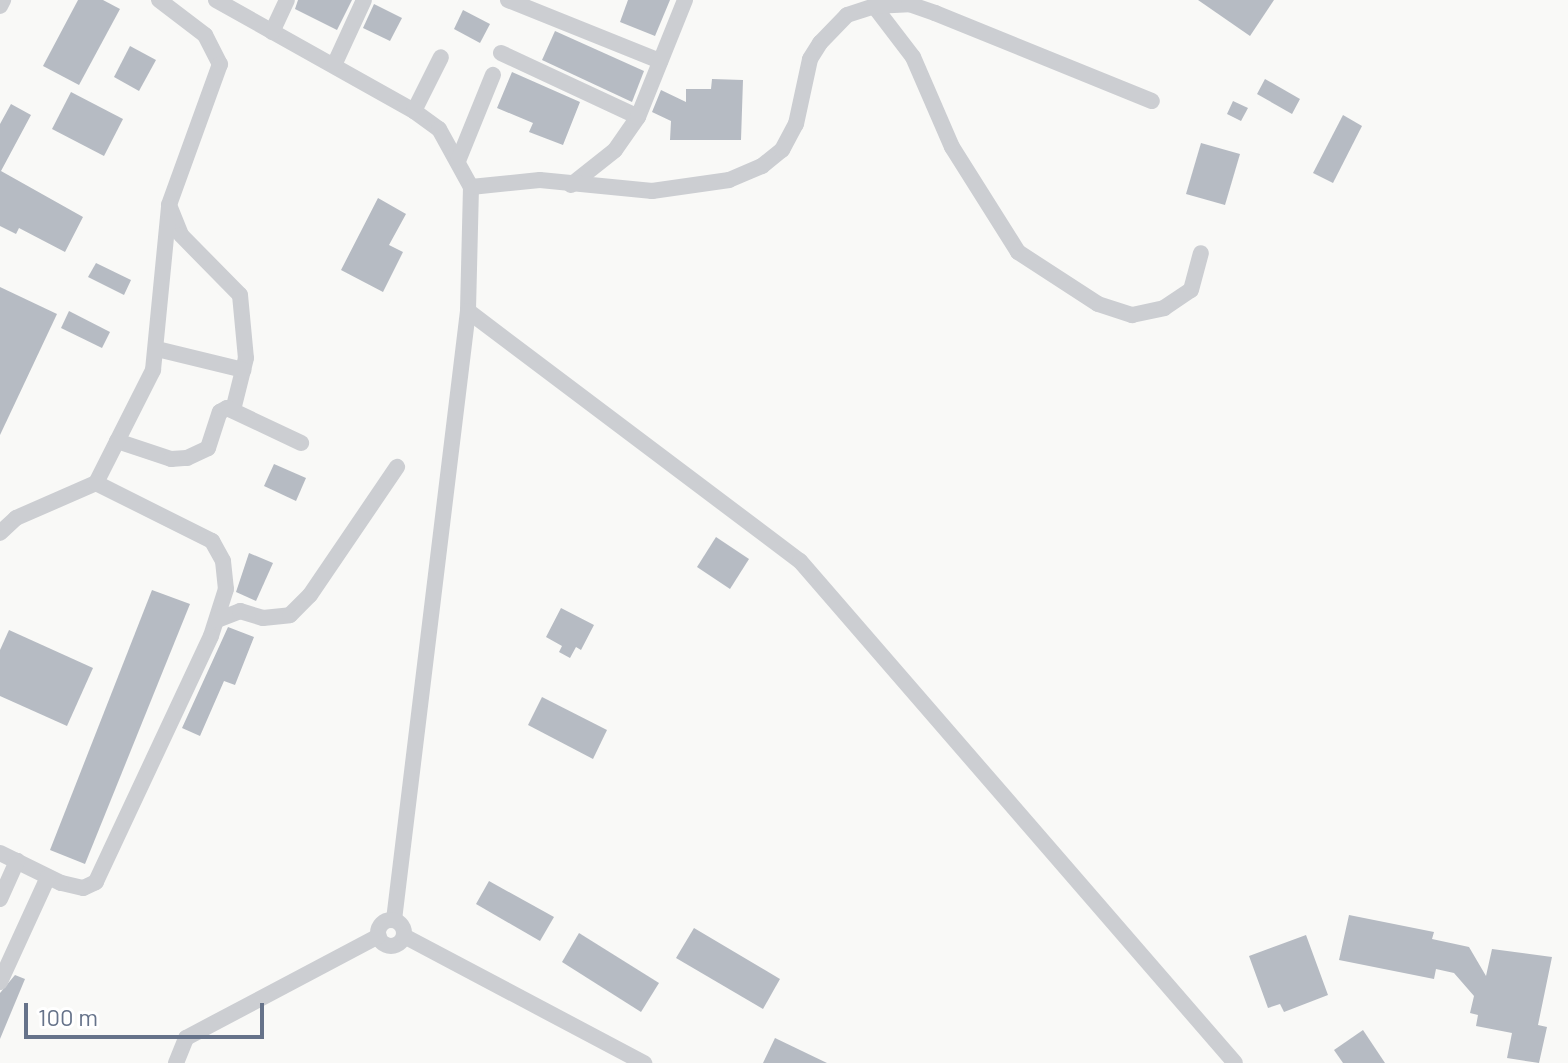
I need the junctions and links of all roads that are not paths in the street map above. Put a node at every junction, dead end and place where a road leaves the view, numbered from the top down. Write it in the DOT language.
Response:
graph roads {
  1 [pos="3,0"];
  2 [pos="159,0"];
  3 [pos="216,0"];
  4 [pos="287,0"];
  5 [pos="364,0"];
  6 [pos="685,0"];
  7 [pos="519,2"];
  8 [pos="0,6"];
  9 [pos="874,6"];
  10 [pos="940,6"];
  11 [pos="272,32"];
  12 [pos="501,53"];
  13 [pos="441,57"];
  14 [pos="660,61"];
  15 [pos="335,63"];
  16 [pos="493,75"];
  17 [pos="1152,101"];
  18 [pos="414,111"];
  19 [pos="638,117"];
  20 [pos="458,161"];
  21 [pos="571,185"];
  22 [pos="471,187"];
  23 [pos="169,205"];
  24 [pos="1201,253"];
  25 [pos="468,311"];
  26 [pos="157,349"];
  27 [pos="243,370"];
  28 [pos="233,410"];
  29 [pos="117,441"];
  30 [pos="301,443"];
  31 [pos="397,467"];
  32 [pos="96,483"];
  33 [pos="0,533"];
  34 [pos="217,620"];
  35 [pos="0,853"];
  36 [pos="17,861"];
  37 [pos="48,877"];
  38 [pos="0,899"];
  39 [pos="394,920"];
  40 [pos="379,936"];
  41 [pos="404,936"];
  42 [pos="0,982"];
  43 [pos="176,1063"];
  44 [pos="644,1063"];
  45 [pos="1235,1063"];
  1 -- 8 [label="street"];
  2 -- 23 [label="street"];
  3 -- 11 [label="street"];
  4 -- 11 [label="street"];
  5 -- 15 [label="street"];
  6 -- 14 [label="street"];
  7 -- 14 [label="street"];
  9 -- 10 [label="street"];
  9 -- 21 [label="street"];
  9 -- 24 [label="street"];
  10 -- 17 [label="street"];
  11 -- 15 [label="street"];
  12 -- 19 [label="street"];
  13 -- 18 [label="street"];
  14 -- 19 [label="street"];
  15 -- 18 [label="street"];
  16 -- 20 [label="street"];
  18 -- 20 [label="street"];
  19 -- 21 [label="street"];
  20 -- 22 [label="street"];
  21 -- 22 [label="street"];
  22 -- 25 [label="street"];
  23 -- 26 [label="street"];
  23 -- 27 [label="street"];
  25 -- 39 [label="street"];
  25 -- 45 [label="street"];
  26 -- 27 [label="street"];
  26 -- 29 [label="street"];
  27 -- 28 [label="street"];
  28 -- 29 [label="street"];
  28 -- 30 [label="street"];
  29 -- 32 [label="street"];
  31 -- 34 [label="street"];
  32 -- 33 [label="street"];
  32 -- 34 [label="street"];
  34 -- 37 [label="street"];
  35 -- 36 [label="street"];
  36 -- 37 [label="street"];
  36 -- 38 [label="street"];
  37 -- 42 [label="street"];
  39 -- 40 [label="street"];
  39 -- 41 [label="street"];
  40 -- 41 [label="street"];
  40 -- 43 [label="street"];
  41 -- 44 [label="street"];
}
